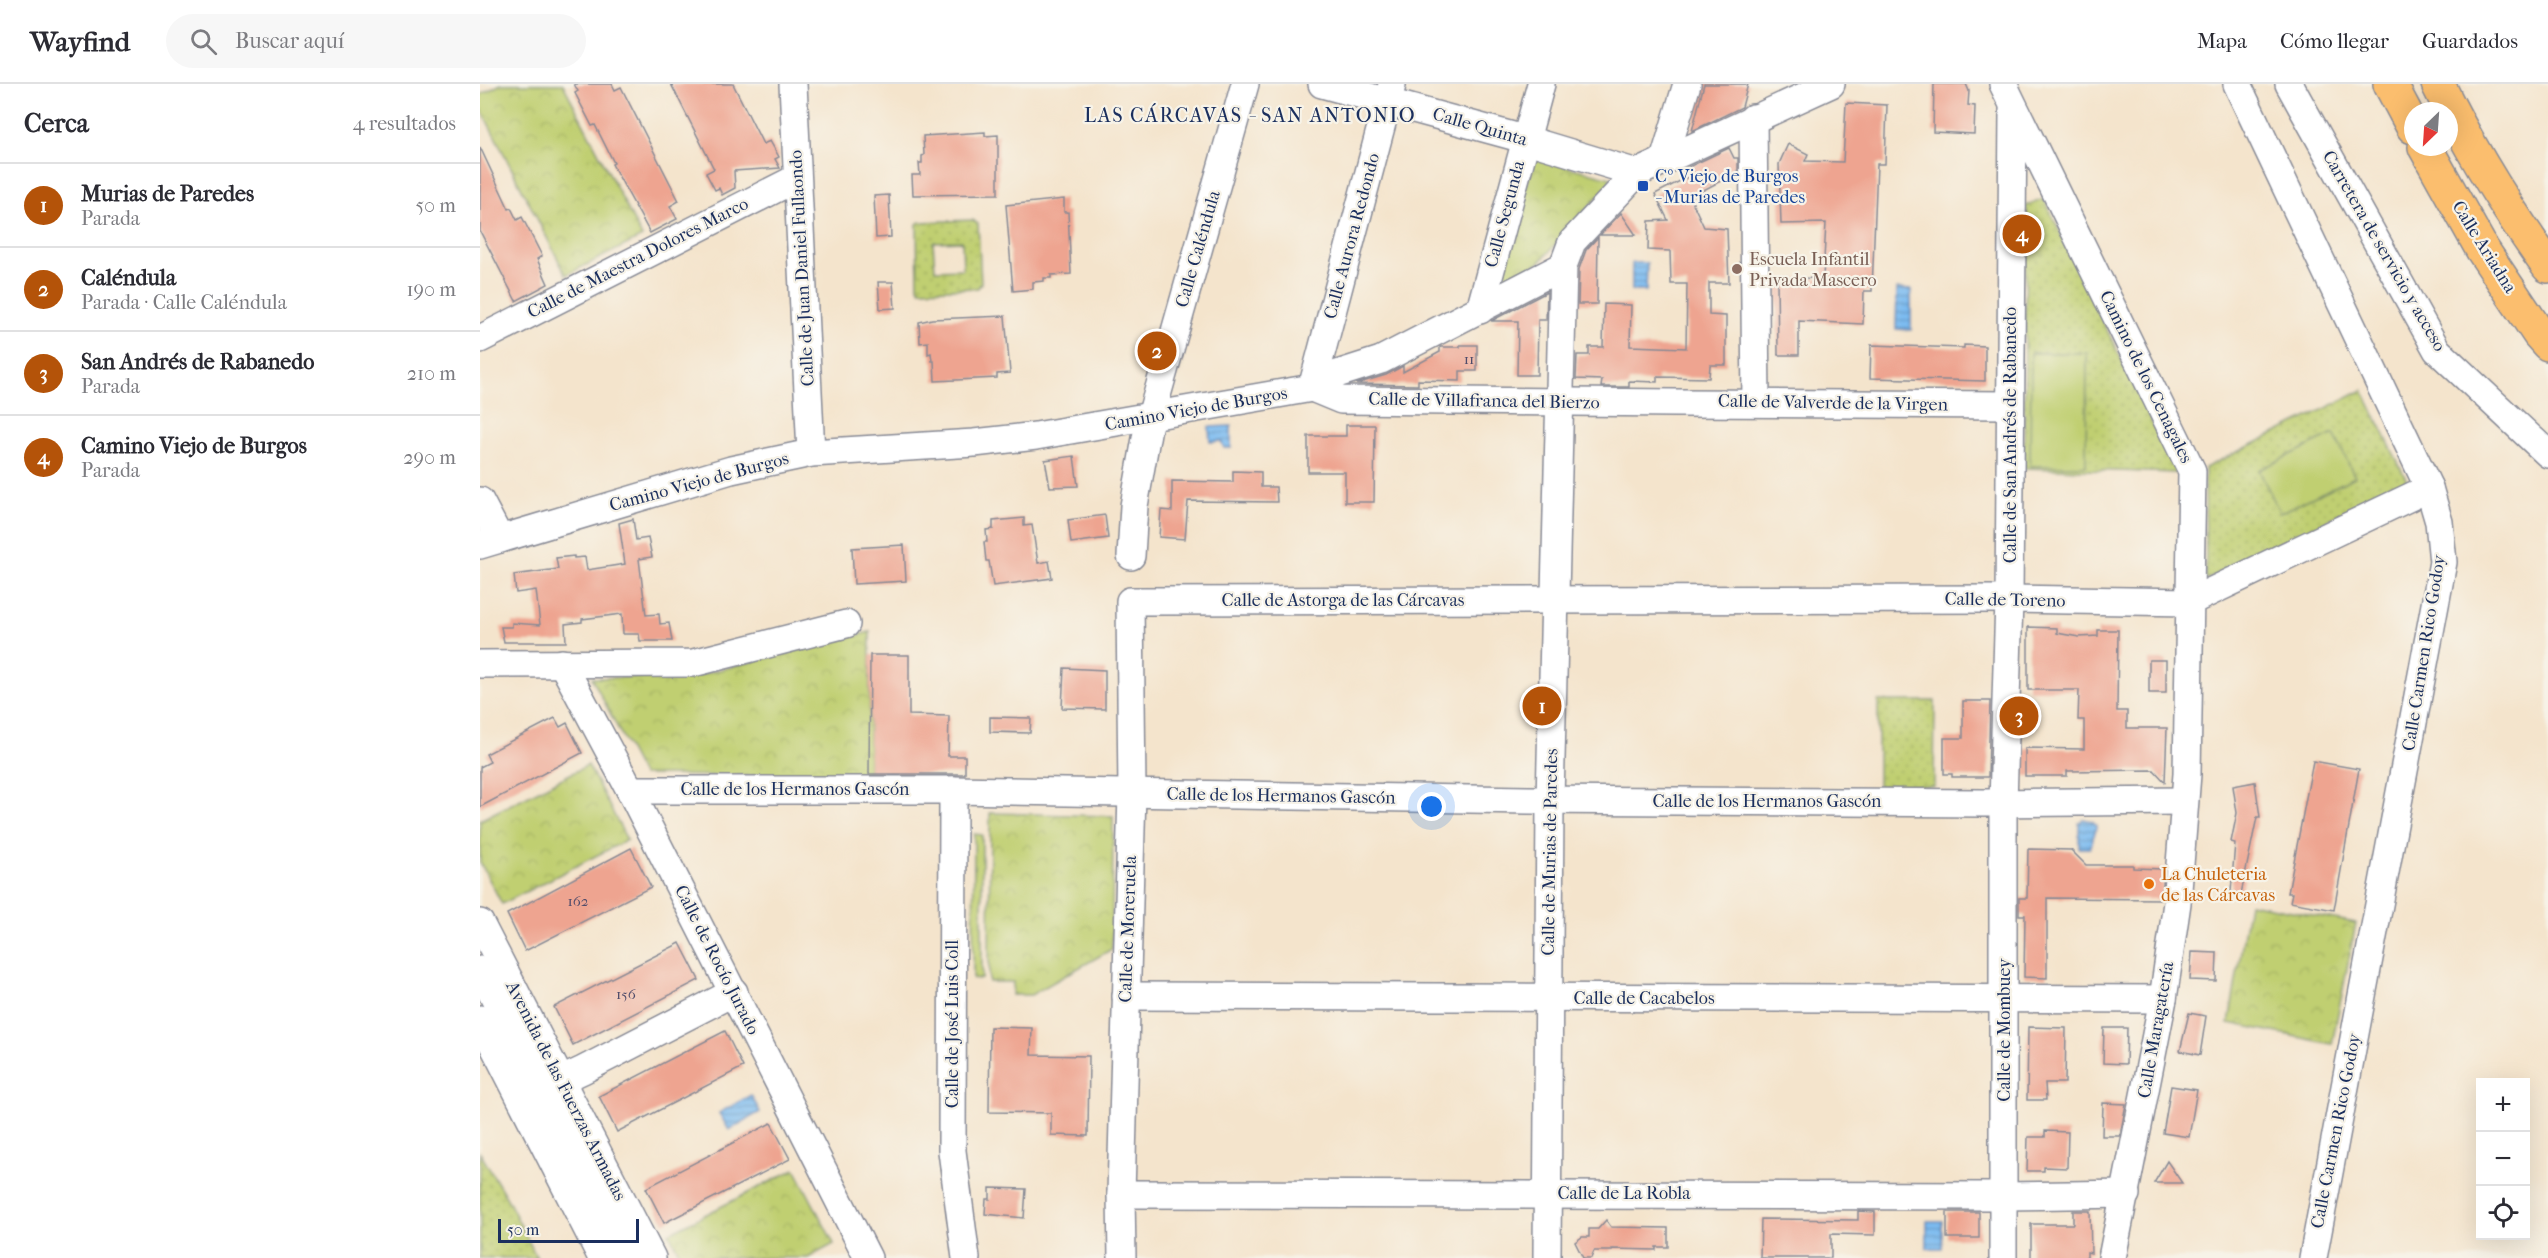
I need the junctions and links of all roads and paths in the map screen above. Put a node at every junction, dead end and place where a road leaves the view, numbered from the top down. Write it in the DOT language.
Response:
graph roads {
  1 [pos="793,84"];
  2 [pos="1245,84"];
  3 [pos="1322,84"];
  4 [pos="1541,84"];
  5 [pos="1687,84"];
  6 [pos="1831,84"];
  7 [pos="2237,84"];
  8 [pos="2289,84"];
  9 [pos="2390,84"];
  10 [pos="2438,84"];
  11 [pos="1389,92"];
  12 [pos="2008,93"];
  13 [pos="2404,110"];
  14 [pos="1754,118"];
  15 [pos="1524,139"];
  16 [pos="2430,156"];
  17 [pos="1664,160"];
  18 [pos="1637,173"];
  19 [pos="797,178"];
  20 [pos="1563,266"];
  21 [pos="2548,266"];
  22 [pos="1480,310"];
  23 [pos="480,339"];
  24 [pos="2548,344"];
  25 [pos="1312,388"];
  26 [pos="1657,402"];
  27 [pos="1756,402"];
  28 [pos="1560,403"];
  29 [pos="2009,405"];
  30 [pos="1152,417"];
  31 [pos="811,453"];
  32 [pos="2548,454"];
  33 [pos="2429,488"];
  34 [pos="480,501"];
  35 [pos="490,542"];
  36 [pos="1131,556"];
  37 [pos="2009,599"];
  38 [pos="1556,600"];
  39 [pos="1130,601"];
  40 [pos="2189,602"];
  41 [pos="846,624"];
  42 [pos="562,663"];
  43 [pos="480,664"];
  44 [pos="630,790"];
  45 [pos="953,790"];
  46 [pos="1132,793"];
  47 [pos="1550,800"];
  48 [pos="2184,801"];
  49 [pos="2002,803"];
  50 [pos="480,923"];
  51 [pos="480,970"];
  52 [pos="734,992"];
  53 [pos="1126,996"];
  54 [pos="1549,998"];
  55 [pos="2004,999"];
  56 [pos="2163,999"];
  57 [pos="480,1019"];
  58 [pos="558,1075"];
  59 [pos="1548,1193"];
  60 [pos="1121,1194"];
  61 [pos="2126,1194"];
  62 [pos="2004,1196"];
  63 [pos="602,1258"];
  64 [pos="627,1258"];
  65 [pos="652,1258"];
  66 [pos="868,1258"];
  67 [pos="966,1258"];
  68 [pos="1122,1258"];
  69 [pos="1547,1258"];
  70 [pos="2003,1258"];
  71 [pos="2112,1258"];
  72 [pos="2313,1258"];
  1 -- 19 [label="street, Calle de Juan Daniel Fullaondo"];
  2 -- 30 [label="street, Calle Caléndula"];
  3 -- 11 [label="street, Calle Quinta"];
  4 -- 15 [label="street, Calle Segunda"];
  5 -- 17 [label="street"];
  6 -- 14 [label="street"];
  7 -- 33 [label="street, Calle Carmen Rico Godoy"];
  8 -- 32 [label="street, Carretera de servicio y acceso"];
  9 -- 13 [label="highway"];
  10 -- 21 [label="highway"];
  11 -- 15 [label="street, Calle Quinta"];
  11 -- 25 [label="street, Calle Aurora Redondo"];
  12 -- 29 [label="street, Calle de San Andrés de Rabanedo"];
  12 -- 40 [label="street, Camino de los Cenagales"];
  14 -- 17 [label="street"];
  14 -- 27 [label="street"];
  15 -- 18 [label="street, Calle Quinta"];
  15 -- 22 [label="street, Calle Segunda"];
  16 -- 24 [label="highway, Calle Ariadna"];
  17 -- 18 [label="street"];
  18 -- 20 [label="street"];
  19 -- 23 [label="street, Calle de Maestra Dolores Marco"];
  19 -- 31 [label="street, Calle de Juan Daniel Fullaondo"];
  20 -- 22 [label="street, Camino Viejo de Burgos"];
  20 -- 28 [label="street, Calle de Murias de Paredes"];
  22 -- 25 [label="street, Camino Viejo de Burgos"];
  25 -- 28 [label="street, Calle de Villafranca del Bierzo"];
  25 -- 30 [label="street, Camino Viejo de Burgos"];
  26 -- 27 [label="street, Calle de Valverde de la Virgen"];
  26 -- 28 [label="street, Calle de Villafranca del Bierzo"];
  27 -- 29 [label="street, Calle de Valverde de la Virgen"];
  28 -- 38 [label="street, Calle de Murias de Paredes"];
  29 -- 37 [label="street, Calle de San Andrés de Rabanedo"];
  30 -- 31 [label="street, Camino Viejo de Burgos"];
  30 -- 36 [label="street, Calle Caléndula"];
  31 -- 35 [label="street, Camino Viejo de Burgos"];
  33 -- 40 [label="street, Calle de Toreno"];
  33 -- 72 [label="street, Calle Carmen Rico Godoy"];
  34 -- 35 [label="street"];
  37 -- 38 [label="street, Calle de Toreno"];
  37 -- 40 [label="street, Calle de Toreno"];
  37 -- 49 [label="street, Calle de San Andrés de Rabanedo"];
  38 -- 39 [label="street, Calle de Astorga de las Cárcavas"];
  38 -- 47 [label="street, Calle de Murias de Paredes"];
  39 -- 46 [label="street, Calle de Moreruela"];
  40 -- 48 [label="street, Camino de los Cenagales"];
  41 -- 42 [label="street"];
  42 -- 43 [label="street"];
  42 -- 44 [label="street, Calle de Rocío Jurado"];
  44 -- 45 [label="street, Calle de los Hermanos Gascón"];
  44 -- 52 [label="street, Calle de Rocío Jurado"];
  45 -- 46 [label="street, Calle de los Hermanos Gascón"];
  45 -- 67 [label="street, Calle de José Luis Coll"];
  46 -- 47 [label="street, Calle de los Hermanos Gascón"];
  46 -- 53 [label="street, Calle de Moreruela"];
  47 -- 49 [label="street, Calle de los Hermanos Gascón"];
  47 -- 54 [label="street, Calle de Murias de Paredes"];
  48 -- 49 [label="street, Calle de los Hermanos Gascón"];
  48 -- 56 [label="street, Calle Maragatería"];
  49 -- 55 [label="street, Calle de Mombuey"];
  50 -- 58 [label="street, Avenida de las Fuerzas Armadas"];
  51 -- 64 [label="street"];
  52 -- 58 [label="street"];
  52 -- 66 [label="street, Calle de Rocío Jurado"];
  53 -- 54 [label="street, Calle de Cacabelos"];
  53 -- 60 [label="street, Calle de Moreruela"];
  54 -- 55 [label="street, Calle de Cacabelos"];
  54 -- 59 [label="street, Calle de Murias de Paredes"];
  55 -- 56 [label="street, Calle de Cacabelos"];
  55 -- 62 [label="street, Calle de Mombuey"];
  56 -- 61 [label="street, Calle Maragatería"];
  57 -- 63 [label="street"];
  58 -- 65 [label="street, Avenida de las Fuerzas Armadas"];
  59 -- 60 [label="street, Calle de La Robla"];
  59 -- 62 [label="street, Calle de La Robla"];
  59 -- 69 [label="street, Calle de Murias de Paredes"];
  60 -- 68 [label="street, Calle de Moreruela"];
  61 -- 62 [label="street, Calle de La Robla"];
  61 -- 71 [label="street, Calle Maragatería"];
  62 -- 70 [label="street, Calle de Mombuey"];
}
